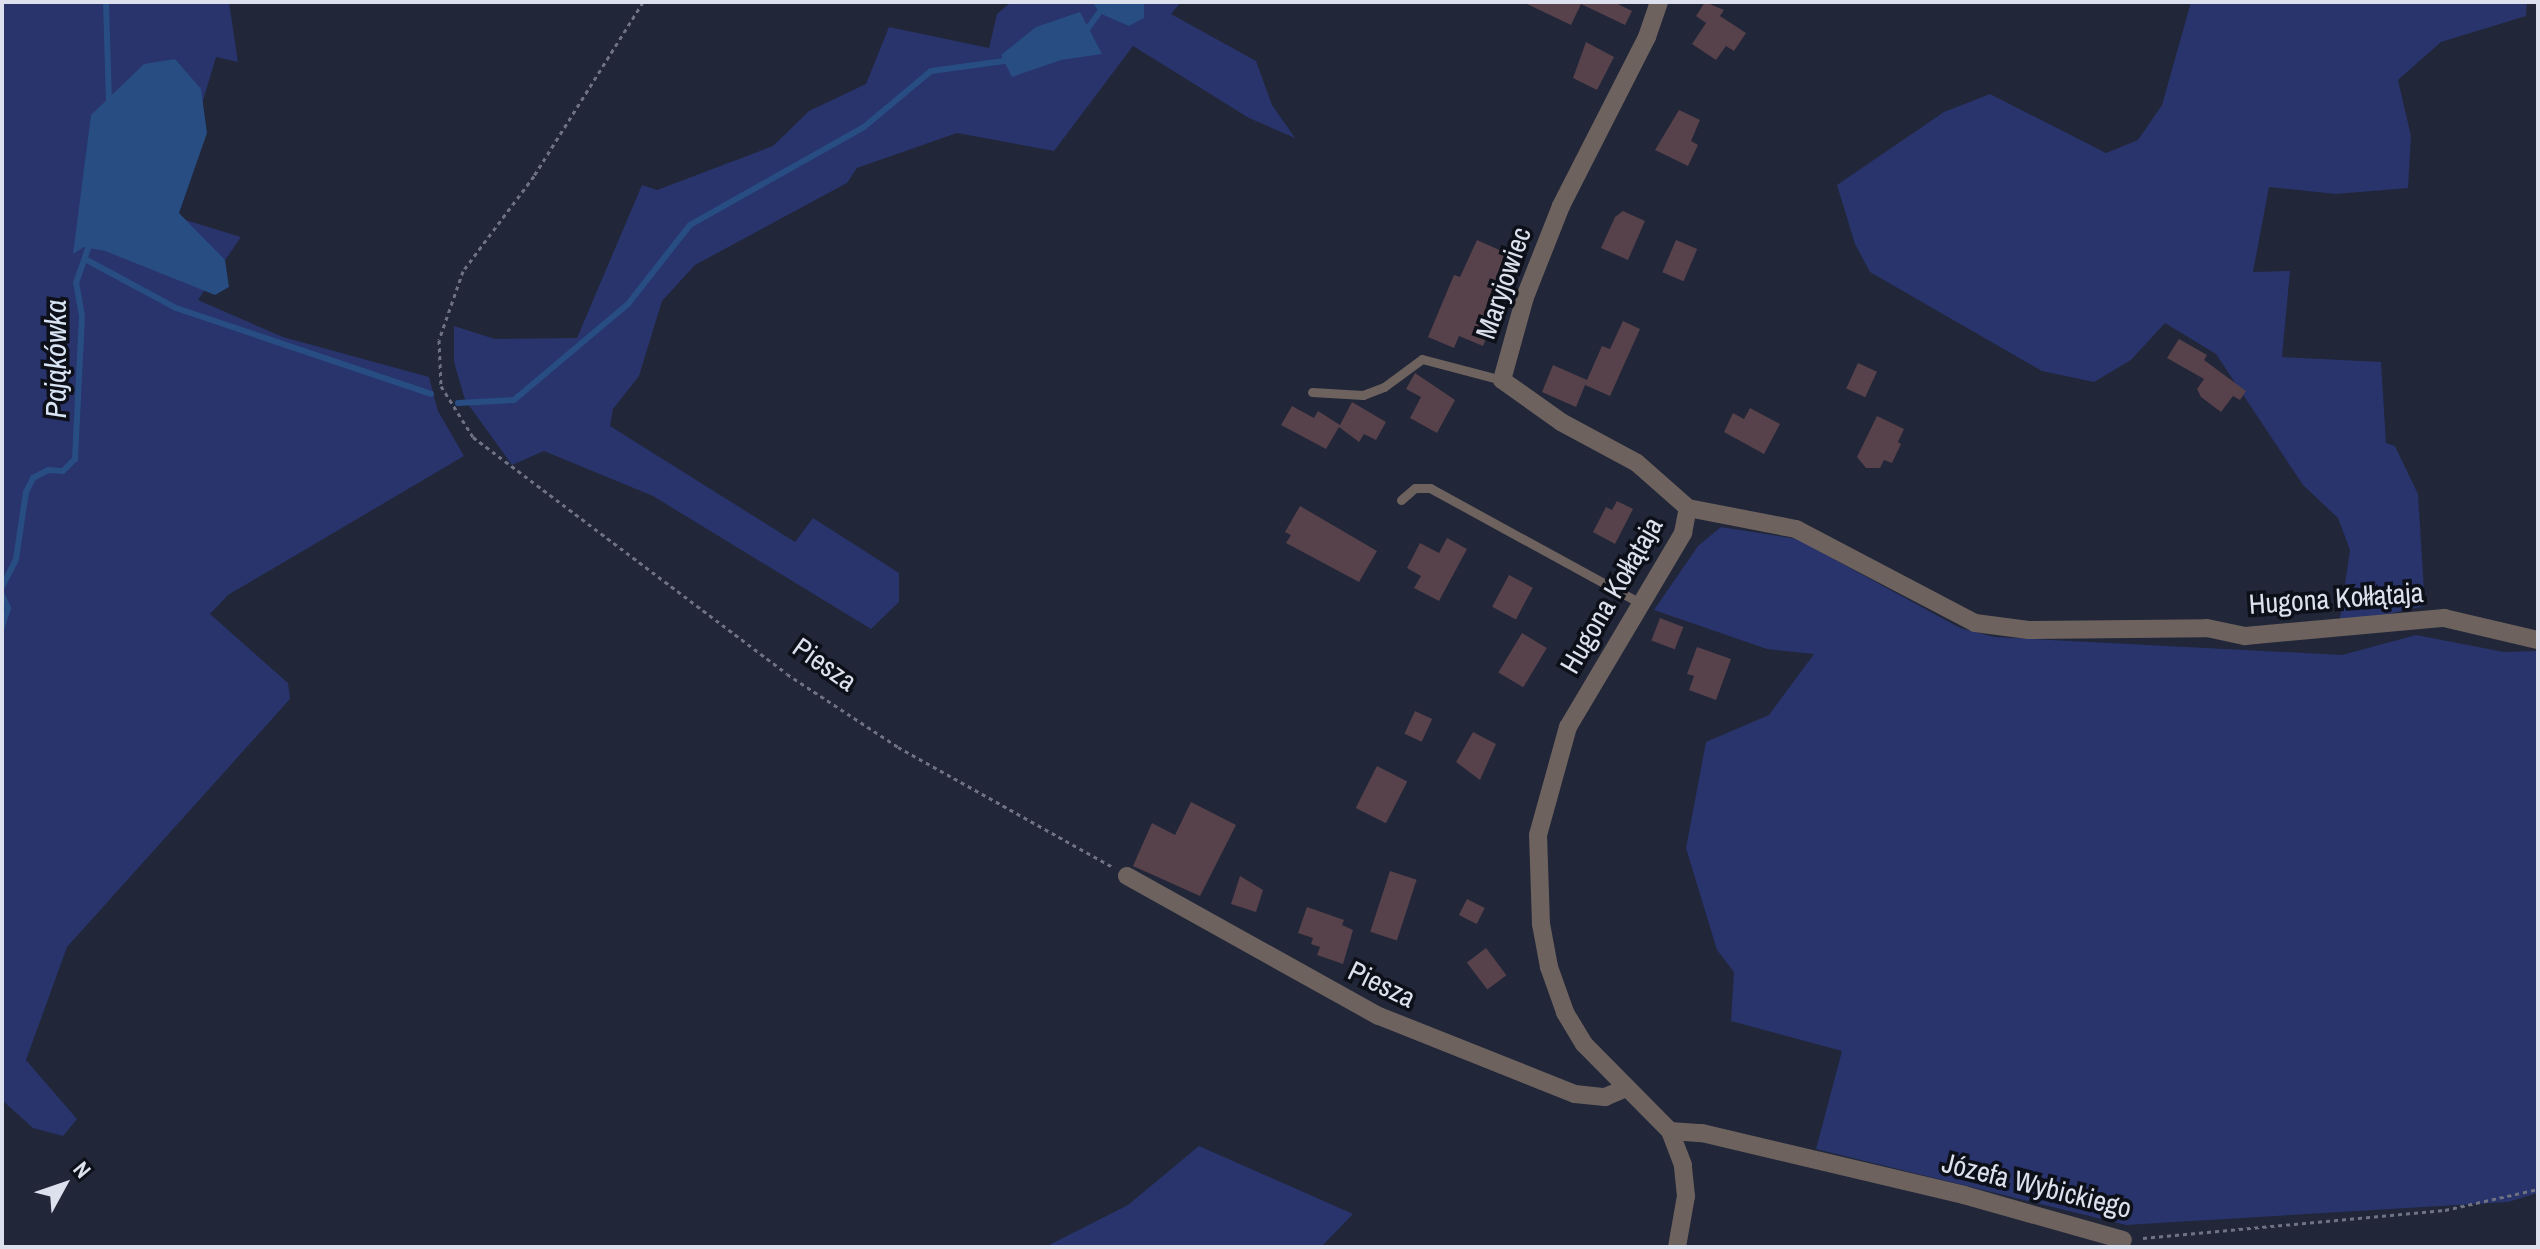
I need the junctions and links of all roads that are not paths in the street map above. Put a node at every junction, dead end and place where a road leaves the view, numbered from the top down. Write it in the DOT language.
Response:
graph roads {
  1 [pos="1659,2"];
  2 [pos="1502,380"];
  3 [pos="1312,392"];
  4 [pos="1401,500"];
  5 [pos="1688,508"];
  6 [pos="1640,603"];
  7 [pos="2538,640"];
  8 [pos="1127,876"];
  9 [pos="1626,1088"];
  10 [pos="1670,1131"];
  11 [pos="2123,1240"];
  12 [pos="1677,1247"];
  1 -- 2 [label="street, Maryjowiec"];
  2 -- 3 [label="lane"];
  2 -- 5 [label="street, Maryjowiec"];
  4 -- 6 [label="lane"];
  5 -- 6 [label="street, Hugona Kołłątaja"];
  5 -- 7 [label="street, Hugona Kołłątaja"];
  6 -- 9 [label="street, Hugona Kołłątaja"];
  8 -- 9 [label="street, Piesza"];
  9 -- 10 [label="street, Hugona Kołłątaja"];
  10 -- 11 [label="street, Józefa Wybickiego"];
  10 -- 12 [label="street, Hugona Kołłątaja"];
}
